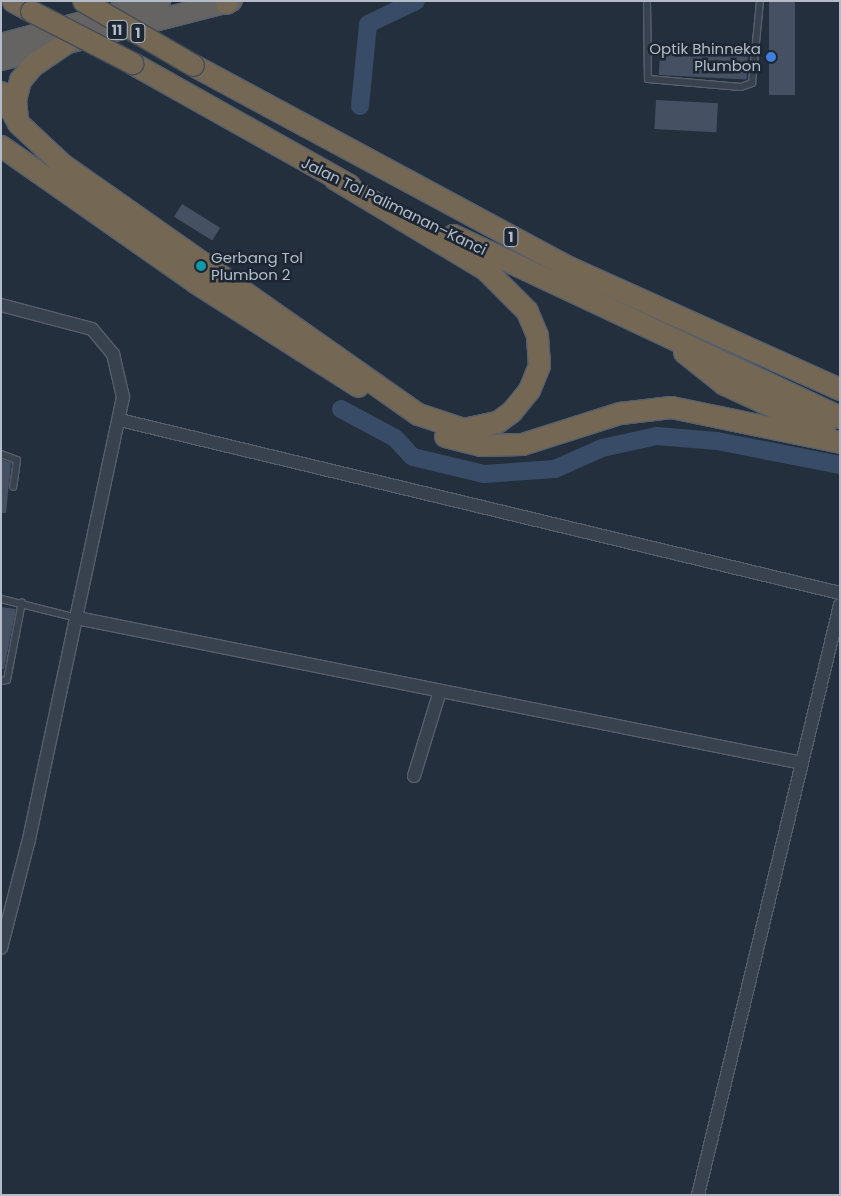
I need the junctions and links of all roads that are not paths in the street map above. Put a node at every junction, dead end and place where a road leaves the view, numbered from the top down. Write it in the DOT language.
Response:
graph roads {
  1 [pos="82,1"];
  2 [pos="160,1"];
  3 [pos="647,1"];
  4 [pos="760,1"];
  5 [pos="228,2"];
  6 [pos="22,6"];
  7 [pos="66,43"];
  8 [pos="1,44"];
  9 [pos="1,60"];
  10 [pos="1,92"];
  11 [pos="10,124"];
  12 [pos="1,146"];
  13 [pos="43,175"];
  14 [pos="335,179"];
  15 [pos="1,305"];
  16 [pos="666,334"];
  17 [pos="840,389"];
  18 [pos="840,417"];
  19 [pos="120,420"];
  20 [pos="840,440"];
  21 [pos="1,454"];
  22 [pos="13,487"];
  23 [pos="840,593"];
  24 [pos="1,599"];
  25 [pos="22,602"];
  26 [pos="840,605"];
  27 [pos="77,618"];
  28 [pos="1,681"];
  29 [pos="440,690"];
  30 [pos="802,763"];
  31 [pos="414,776"];
  32 [pos="1,948"];
  33 [pos="698,1195"];
  1 -- 17 [label="highway, Jalan Tol Palimanan–Kanci / 1, bridge"];
  2 -- 8 [label="highway, 11"];
  3 -- 4 [label="lane"];
  5 -- 7 [label="highway, 11"];
  6 -- 14 [label="highway, Jalan Tol Palimanan–Kanci / 1, bridge"];
  7 -- 9 [label="highway, 11"];
  7 -- 11 [label="highway"];
  10 -- 11 [label="highway"];
  11 -- 13 [label="highway"];
  11 -- 14 [label="highway"];
  12 -- 13 [label="highway"];
  13 -- 20 [label="highway"];
  14 -- 16 [label="highway, Jalan Tol Palimanan–Kanci / 1"];
  15 -- 19 [label="street"];
  16 -- 18 [label="highway, Jalan Tol Palimanan–Kanci / 1"];
  16 -- 20 [label="highway"];
  19 -- 23 [label="street"];
  19 -- 27 [label="street"];
  21 -- 22 [label="lane"];
  24 -- 25 [label="lane"];
  25 -- 27 [label="lane"];
  25 -- 28 [label="lane"];
  26 -- 30 [label="street"];
  27 -- 29 [label="street"];
  27 -- 32 [label="street"];
  29 -- 30 [label="street"];
  29 -- 31 [label="street"];
  30 -- 33 [label="street"];
}
